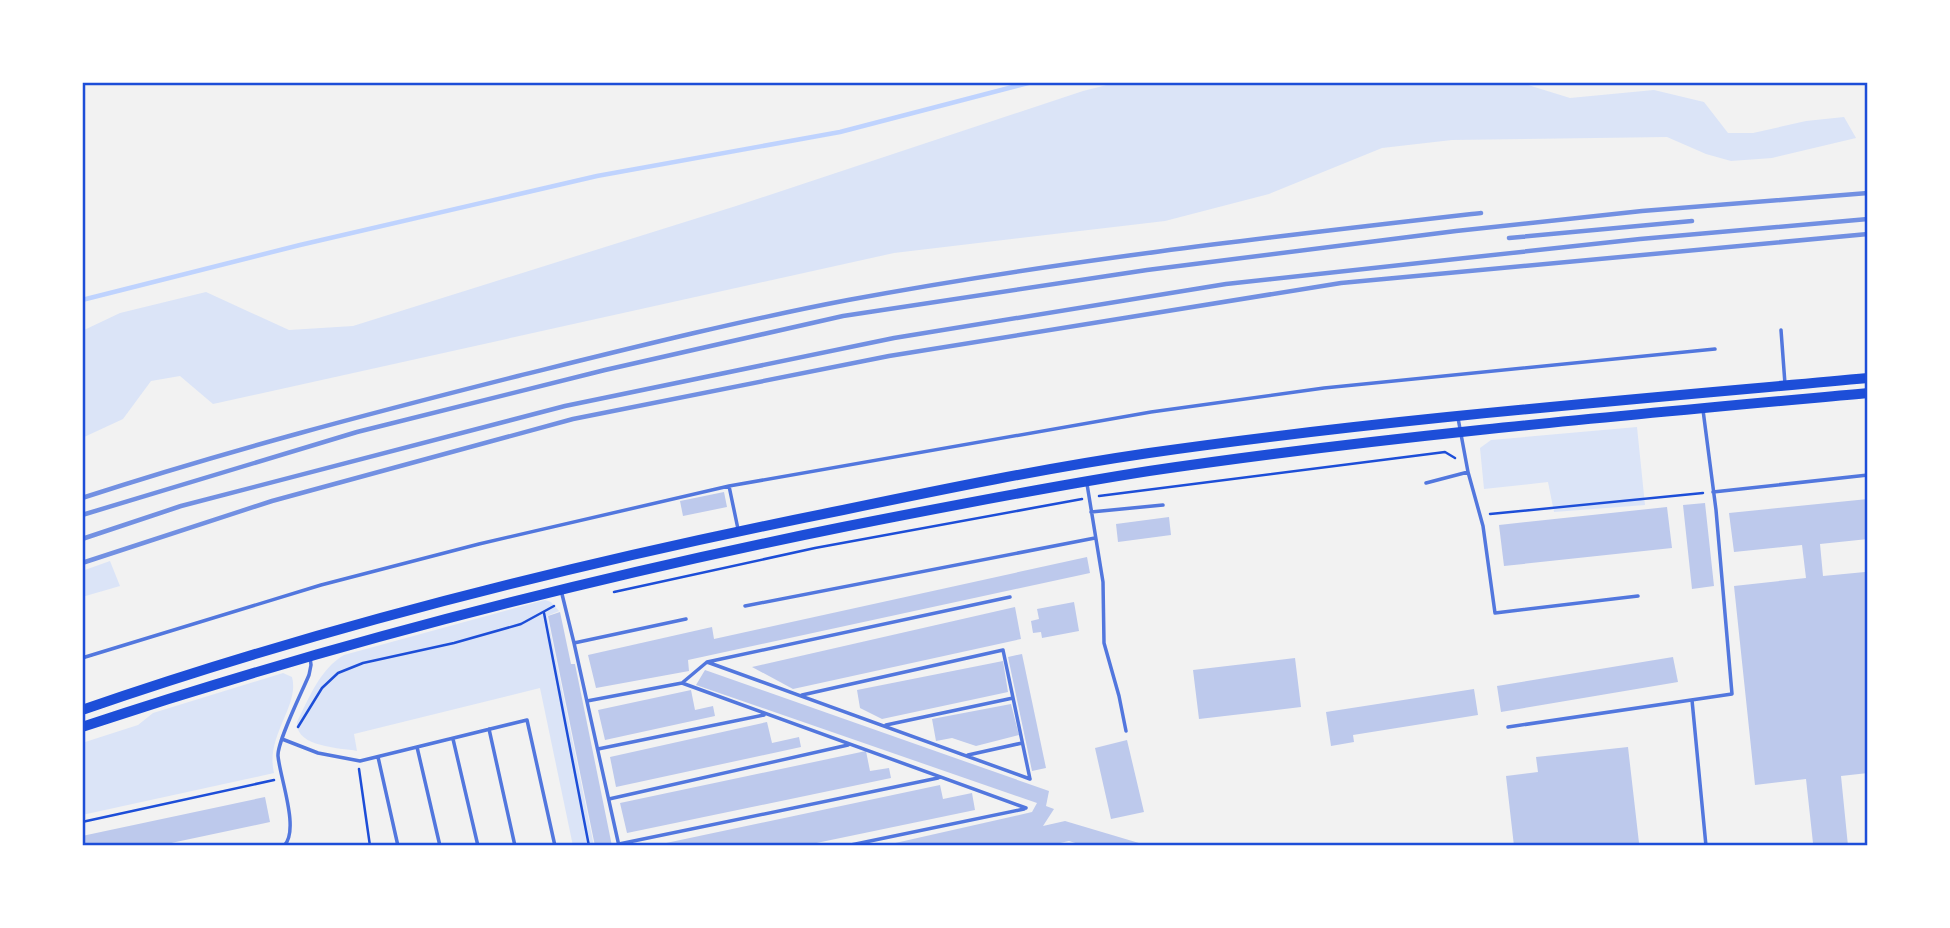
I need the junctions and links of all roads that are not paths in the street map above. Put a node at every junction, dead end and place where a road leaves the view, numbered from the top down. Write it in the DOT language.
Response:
graph roads {
  1 [pos="1782,330"];
  2 [pos="1715,349"];
  3 [pos="1868,378"];
  4 [pos="1785,386"];
  5 [pos="1868,393"];
  6 [pos="1703,408"];
  7 [pos="1458,416"];
  8 [pos="1460,432"];
  9 [pos="1468,472"];
  10 [pos="1868,475"];
  11 [pos="1086,482"];
  12 [pos="1426,483"];
  13 [pos="729,486"];
  14 [pos="1713,492"];
  15 [pos="1163,505"];
  16 [pos="1091,512"];
  17 [pos="738,530"];
  18 [pos="1095,538"];
  19 [pos="560,588"];
  20 [pos="1637,596"];
  21 [pos="1010,597"];
  22 [pos="745,607"];
  23 [pos="686,619"];
  24 [pos="574,643"];
  25 [pos="309,655"];
  26 [pos="82,658"];
  27 [pos="707,662"];
  28 [pos="682,683"];
  29 [pos="800,696"];
  30 [pos="1013,698"];
  31 [pos="1692,700"];
  32 [pos="587,701"];
  33 [pos="82,710"];
  34 [pos="766,714"];
  35 [pos="884,726"];
  36 [pos="82,727"];
  37 [pos="1508,727"];
  38 [pos="489,729"];
  39 [pos="1126,731"];
  40 [pos="453,738"];
  41 [pos="282,739"];
  42 [pos="1022,742"];
  43 [pos="850,745"];
  44 [pos="418,747"];
  45 [pos="598,750"];
  46 [pos="966,755"];
  47 [pos="378,757"];
  48 [pos="940,777"];
  49 [pos="609,799"];
  50 [pos="619,845"];
  51 [pos="284,846"];
  52 [pos="398,846"];
  53 [pos="440,846"];
  54 [pos="478,846"];
  55 [pos="514,846"];
  56 [pos="555,846"];
  57 [pos="846,846"];
  58 [pos="1706,846"];
  1 -- 4 [label="lane"];
  2 -- 13 [label="lane"];
  3 -- 4 [label="main road"];
  4 -- 7 [label="main road"];
  5 -- 6 [label="main road"];
  6 -- 8 [label="main road"];
  6 -- 14 [label="lane"];
  7 -- 8 [label="lane"];
  7 -- 17 [label="main road"];
  8 -- 9 [label="lane"];
  8 -- 11 [label="main road"];
  9 -- 12 [label="lane"];
  9 -- 20 [label="lane"];
  10 -- 14 [label="lane"];
  11 -- 16 [label="lane"];
  11 -- 19 [label="main road"];
  13 -- 17 [label="lane"];
  13 -- 26 [label="lane"];
  14 -- 31 [label="lane"];
  15 -- 16 [label="lane"];
  16 -- 18 [label="lane"];
  17 -- 33 [label="main road"];
  18 -- 22 [label="lane"];
  18 -- 39 [label="lane"];
  19 -- 24 [label="lane"];
  19 -- 25 [label="main road"];
  21 -- 27 [label="lane"];
  23 -- 24 [label="lane"];
  24 -- 32 [label="lane"];
  25 -- 36 [label="main road"];
  25 -- 41 [label="lane"];
  27 -- 28 [label="lane"];
  27 -- 29 [label="lane"];
  28 -- 32 [label="lane"];
  28 -- 34 [label="lane"];
  29 -- 30 [label="lane"];
  29 -- 35 [label="lane"];
  30 -- 35 [label="lane"];
  30 -- 42 [label="lane"];
  31 -- 37 [label="lane"];
  31 -- 58 [label="lane"];
  32 -- 45 [label="lane"];
  34 -- 43 [label="lane"];
  34 -- 45 [label="lane"];
  35 -- 46 [label="lane"];
  38 -- 40 [label="lane"];
  38 -- 55 [label="lane"];
  38 -- 56 [label="lane"];
  40 -- 44 [label="lane"];
  40 -- 54 [label="lane"];
  41 -- 47 [label="lane"];
  41 -- 51 [label="lane"];
  42 -- 46 [label="lane"];
  42 -- 46 [label="lane"];
  43 -- 48 [label="lane"];
  43 -- 49 [label="lane"];
  44 -- 47 [label="lane"];
  44 -- 53 [label="lane"];
  45 -- 49 [label="lane"];
  47 -- 52 [label="lane"];
  48 -- 50 [label="lane"];
  48 -- 57 [label="lane"];
  49 -- 50 [label="lane"];
}
